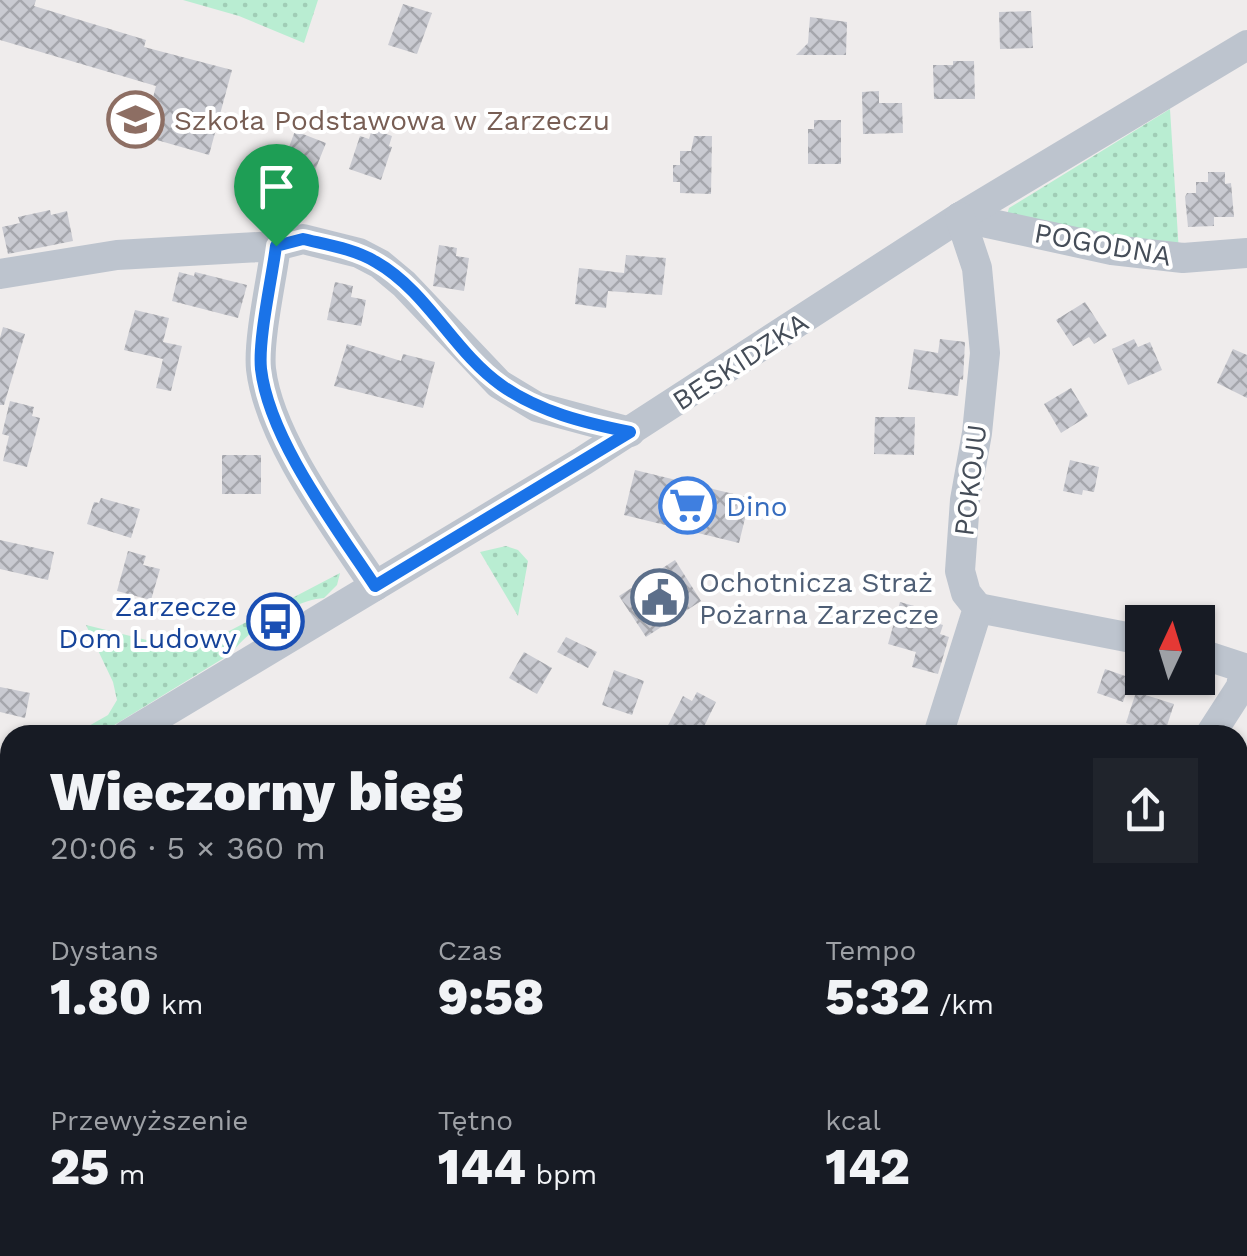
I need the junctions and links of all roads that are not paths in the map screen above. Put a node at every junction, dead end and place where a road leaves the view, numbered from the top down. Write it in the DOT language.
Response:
graph roads {
  1 [pos="1247,45"];
  2 [pos="960,217"];
  3 [pos="276,246"];
  4 [pos="1247,253"];
  5 [pos="0,274"];
  6 [pos="630,432"];
  7 [pos="375,586"];
  8 [pos="978,608"];
  9 [pos="1125,637"];
  10 [pos="1215,659"];
  11 [pos="1246,669"];
  12 [pos="144,725"];
  13 [pos="941,725"];
  14 [pos="1217,725"];
  1 -- 2 [label="street, BESKIDZKA"];
  2 -- 4 [label="street, POGODNA"];
  2 -- 6 [label="street, BESKIDZKA"];
  2 -- 8 [label="street, POKOJU"];
  3 -- 5 [label="street"];
  3 -- 6 [label="street"];
  3 -- 7 [label="street"];
  6 -- 7 [label="street, BESKIDZKA"];
  7 -- 12 [label="street, BESKIDZKA"];
  8 -- 9 [label="street"];
  8 -- 13 [label="street"];
  10 -- 11 [label="street"];
  11 -- 14 [label="street"];
}
